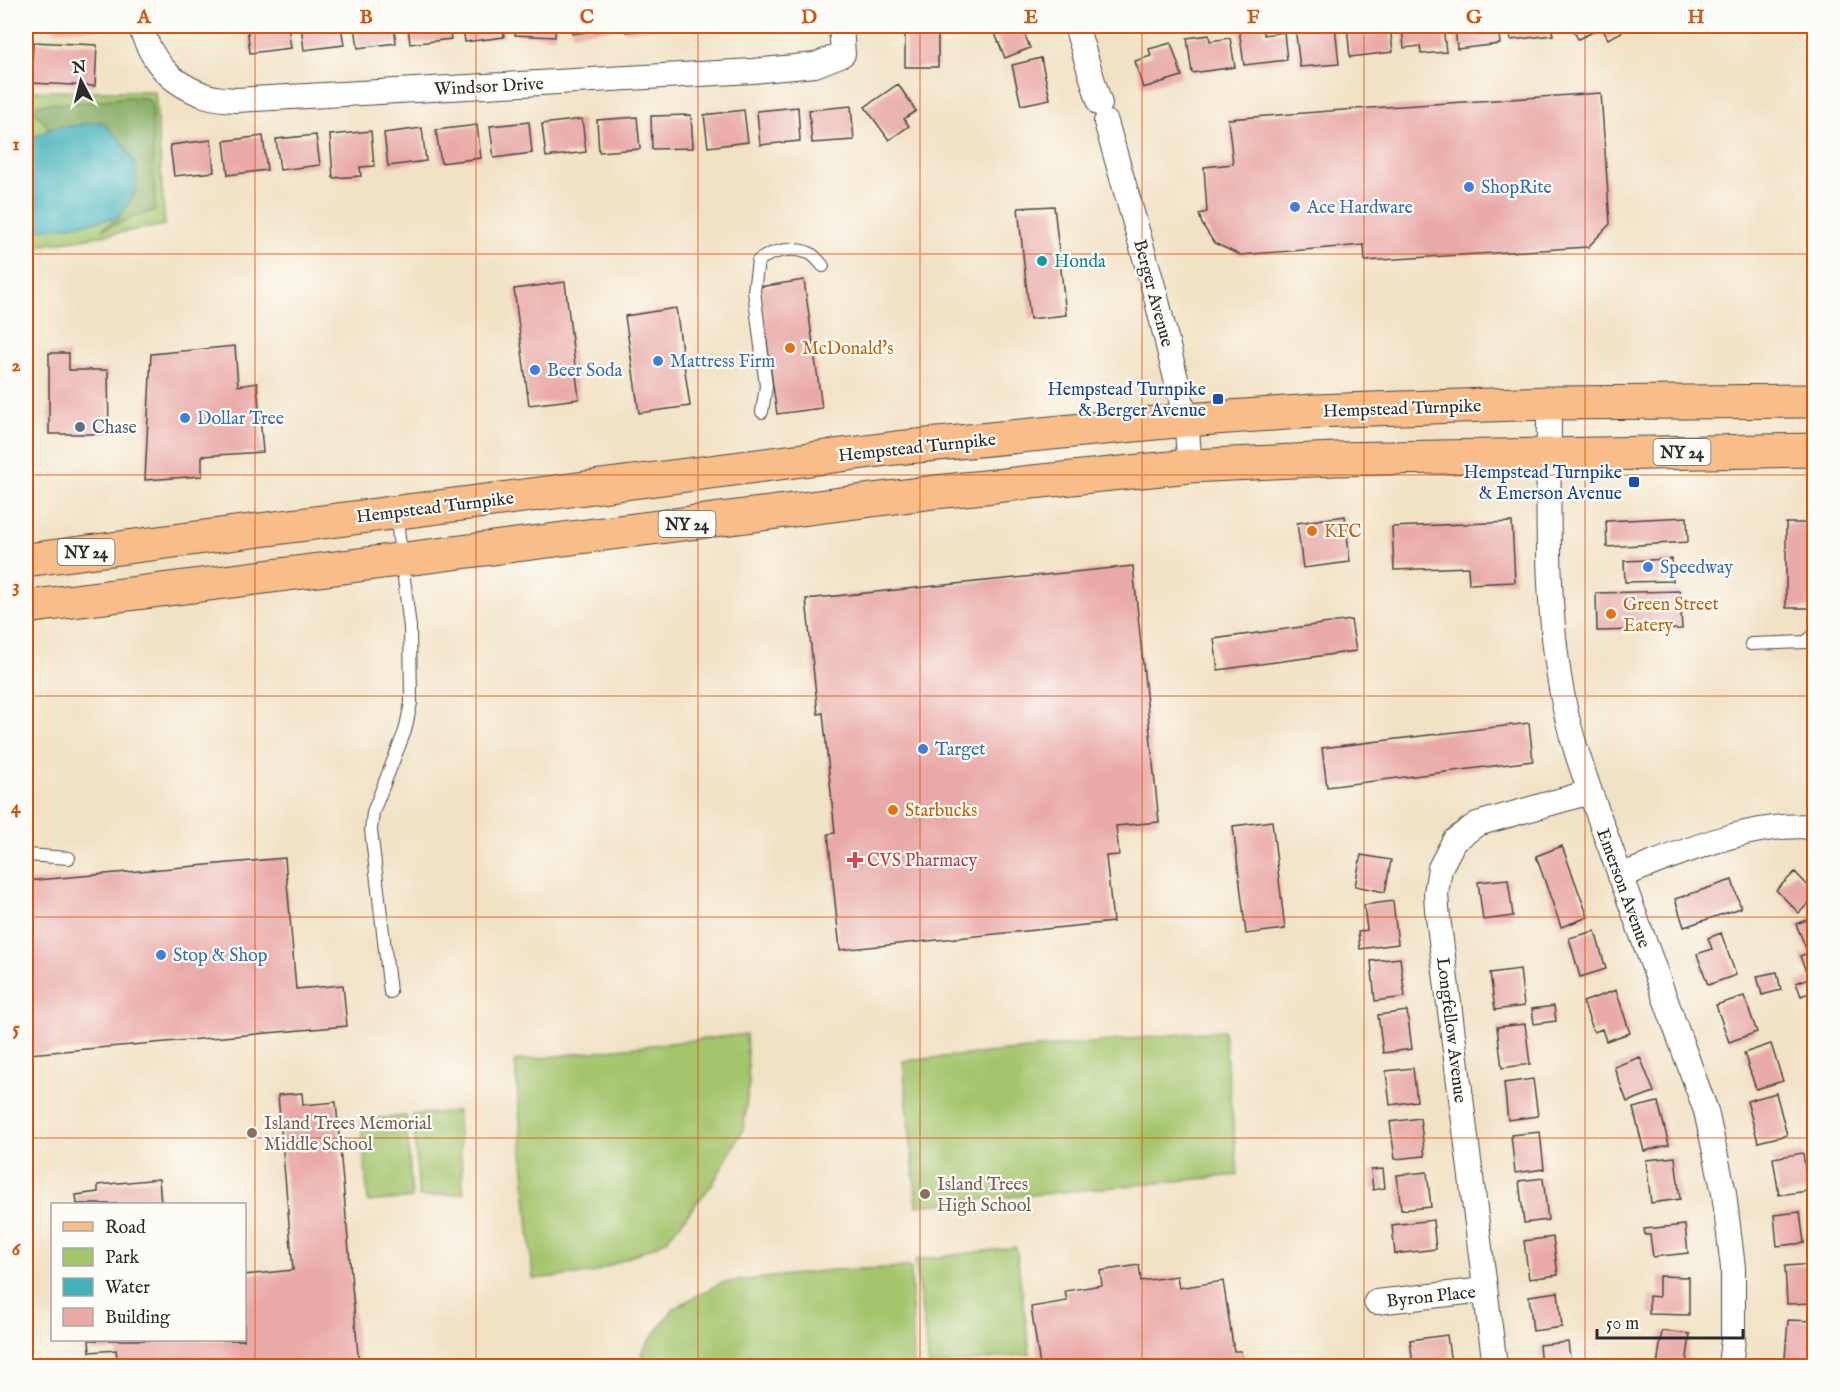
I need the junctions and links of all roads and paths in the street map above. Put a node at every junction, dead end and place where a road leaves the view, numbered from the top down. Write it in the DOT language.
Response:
graph roads {
  1 [pos="140,26"];
  2 [pos="841,26"];
  3 [pos="1076,26"];
  4 [pos="823,266"];
  5 [pos="1815,401"];
  6 [pos="1549,403"];
  7 [pos="762,412"];
  8 [pos="1186,420"];
  9 [pos="1815,450"];
  10 [pos="1549,454"];
  11 [pos="1190,466"];
  12 [pos="396,512"];
  13 [pos="403,559"];
  14 [pos="26,560"];
  15 [pos="26,607"];
  16 [pos="1815,635"];
  17 [pos="1751,645"];
  18 [pos="1590,792"];
  19 [pos="1815,827"];
  20 [pos="26,855"];
  21 [pos="69,858"];
  22 [pos="1620,876"];
  23 [pos="390,992"];
  24 [pos="1485,1290"];
  25 [pos="1376,1302"];
  26 [pos="1495,1366"];
  27 [pos="1730,1366"];
  1 -- 2 [label="street, Windsor Drive"];
  3 -- 8 [label="street, Berger Avenue"];
  4 -- 7 [label="lane"];
  5 -- 6 [label="main road, Hempstead Turnpike / NY 24"];
  6 -- 8 [label="main road, Hempstead Turnpike / NY 24"];
  6 -- 10 [label="street, Emerson Avenue"];
  8 -- 11 [label="street, Berger Avenue"];
  8 -- 12 [label="main road, Hempstead Turnpike / NY 24"];
  9 -- 10 [label="main road, NY 24"];
  10 -- 11 [label="main road, NY 24"];
  10 -- 18 [label="street, Emerson Avenue"];
  11 -- 13 [label="main road, NY 24"];
  12 -- 13 [label="lane"];
  12 -- 14 [label="main road, Hempstead Turnpike / NY 24"];
  13 -- 15 [label="main road, NY 24"];
  13 -- 23 [label="lane"];
  16 -- 17 [label="lane"];
  18 -- 22 [label="street, Emerson Avenue"];
  18 -- 24 [label="street, Longfellow Avenue"];
  19 -- 22 [label="street"];
  20 -- 21 [label="lane"];
  22 -- 27 [label="street, Emerson Avenue"];
  24 -- 25 [label="street, Byron Place"];
  24 -- 26 [label="street, Longfellow Avenue"];
}
